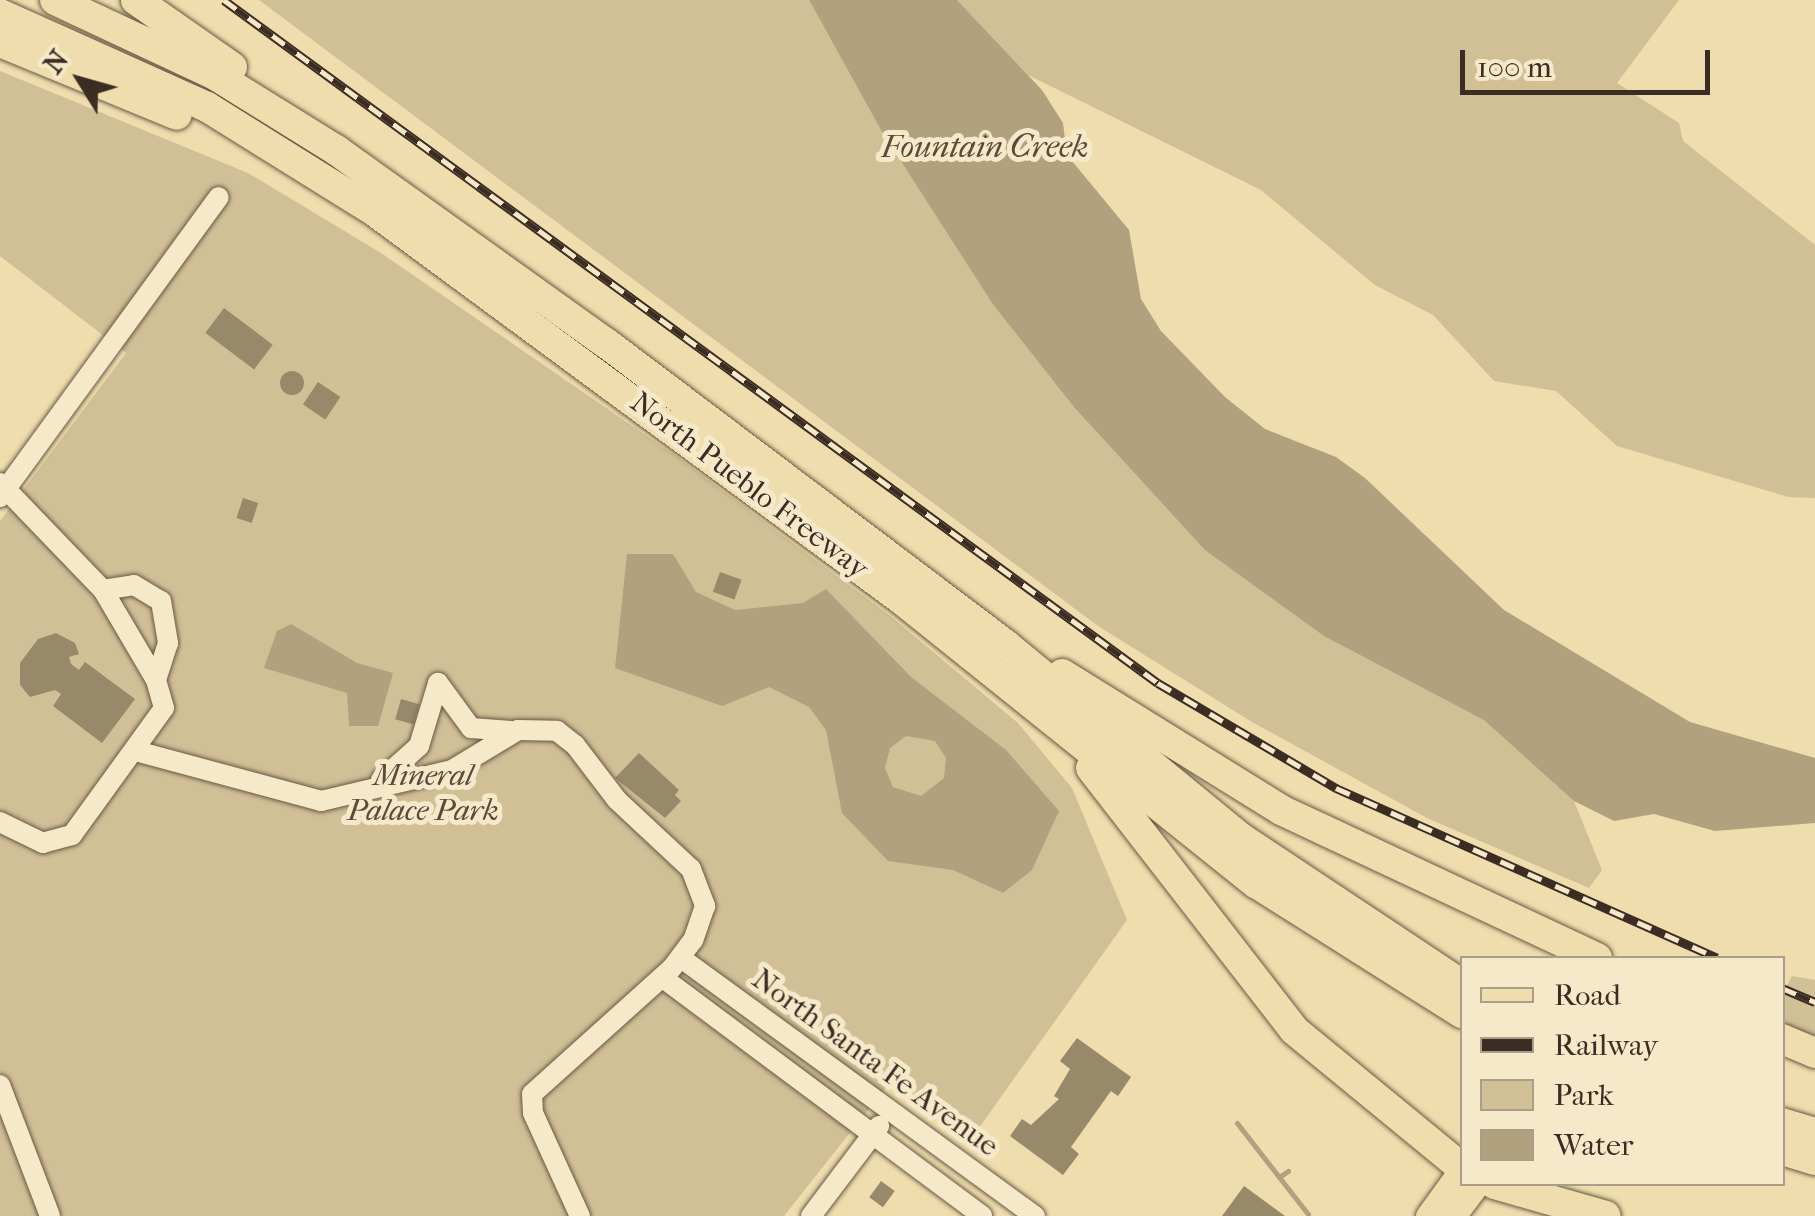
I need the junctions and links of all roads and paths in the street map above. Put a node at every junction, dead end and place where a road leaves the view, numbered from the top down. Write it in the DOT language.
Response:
graph roads {
  1 [pos="55,0"];
  2 [pos="136,0"];
  3 [pos="0,14"];
  4 [pos="0,42"];
  5 [pos="336,150"];
  6 [pos="294,158"];
  7 [pos="218,197"];
  8 [pos="6,491"];
  9 [pos="103,590"];
  10 [pos="1006,645"];
  11 [pos="156,680"];
  12 [pos="1058,726"];
  13 [pos="518,730"];
  14 [pos="136,751"];
  15 [pos="372,785"];
  16 [pos="0,822"];
  17 [pos="1592,956"];
  18 [pos="680,958"];
  19 [pos="663,978"];
  20 [pos="1460,984"];
  21 [pos="1460,1013"];
  22 [pos="1785,1040"];
  23 [pos="1815,1053"];
  24 [pos="0,1085"];
  25 [pos="889,1112"];
  26 [pos="1785,1124"];
  27 [pos="1815,1133"];
  28 [pos="873,1134"];
  29 [pos="1785,1151"];
  30 [pos="1815,1160"];
  31 [pos="1460,1167"];
  32 [pos="1460,1172"];
  33 [pos="1476,1186"];
  34 [pos="1501,1186"];
  35 [pos="50,1216"];
  36 [pos="580,1216"];
  37 [pos="812,1216"];
  38 [pos="982,1216"];
  39 [pos="1034,1216"];
  40 [pos="1428,1216"];
  41 [pos="1453,1216"];
  42 [pos="1606,1216"];
  1 -- 5 [label="highway, North Pueblo Freeway"];
  2 -- 5 [label="highway"];
  3 -- 6 [label="highway, North Pueblo Freeway"];
  4 -- 6 [label="highway"];
  5 -- 10 [label="highway, North Pueblo Freeway"];
  6 -- 12 [label="highway, North Pueblo Freeway"];
  7 -- 8 [label="street"];
  8 -- 9 [label="street"];
  9 -- 11 [label="street"];
  9 -- 11 [label="street"];
  10 -- 17 [label="highway"];
  10 -- 20 [label="highway, North Pueblo Freeway"];
  11 -- 14 [label="street"];
  12 -- 21 [label="highway, North Pueblo Freeway"];
  12 -- 31 [label="highway"];
  13 -- 15 [label="street"];
  13 -- 15 [label="street"];
  13 -- 18 [label="street"];
  14 -- 15 [label="street"];
  14 -- 16 [label="street"];
  18 -- 19 [label="street"];
  18 -- 25 [label="street, North Santa Fe Avenue"];
  19 -- 28 [label="street, North Santa Fe Avenue"];
  19 -- 36 [label="street"];
  22 -- 23 [label="highway"];
  24 -- 35 [label="street"];
  25 -- 28 [label="street"];
  25 -- 39 [label="street, North Santa Fe Avenue"];
  26 -- 27 [label="highway"];
  28 -- 37 [label="street"];
  28 -- 38 [label="street, North Santa Fe Avenue"];
  29 -- 30 [label="highway"];
  32 -- 40 [label="main road"];
  33 -- 41 [label="main road"];
  34 -- 42 [label="highway"];
}
